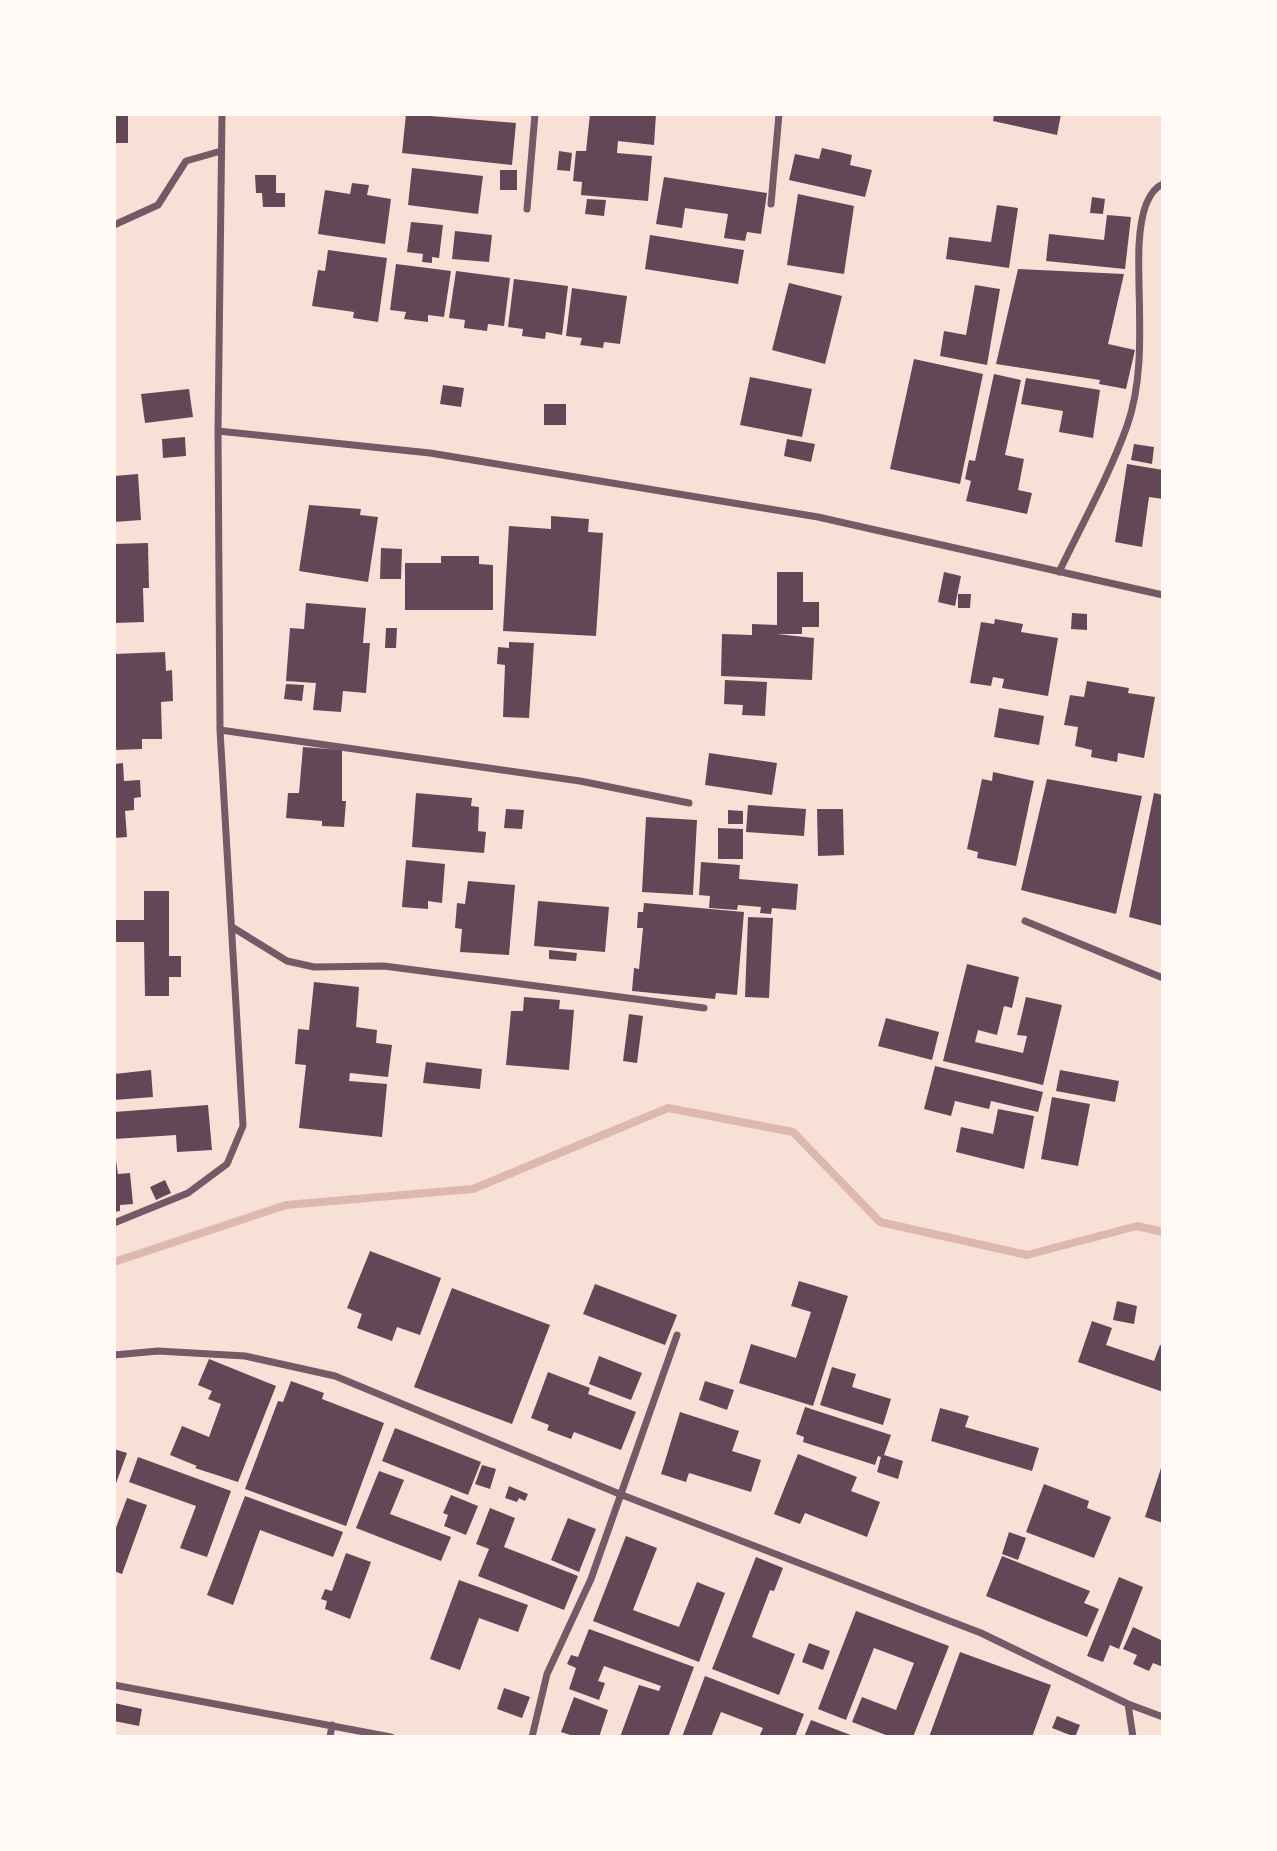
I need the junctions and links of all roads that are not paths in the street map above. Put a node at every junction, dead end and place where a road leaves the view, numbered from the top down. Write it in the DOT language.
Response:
graph roads {
  1 [pos="222,114"];
  2 [pos="535,114"];
  3 [pos="779,114"];
  4 [pos="221,151"];
  5 [pos="1163,184"];
  6 [pos="771,204"];
  7 [pos="527,209"];
  8 [pos="114,225"];
  9 [pos="218,431"];
  10 [pos="1059,572"];
  11 [pos="1163,595"];
  12 [pos="220,730"];
  13 [pos="689,803"];
  14 [pos="1025,922"];
  15 [pos="232,927"];
  16 [pos="1163,978"];
  17 [pos="704,1008"];
  18 [pos="114,1223"];
  19 [pos="677,1335"];
  20 [pos="114,1355"];
  21 [pos="622,1495"];
  22 [pos="114,1685"];
  23 [pos="1128,1704"];
  24 [pos="1163,1717"];
  25 [pos="332,1726"];
  26 [pos="330,1737"];
  27 [pos="390,1737"];
  28 [pos="532,1737"];
  29 [pos="1133,1737"];
  1 -- 4 [label="street"];
  2 -- 7 [label="street"];
  3 -- 6 [label="street"];
  4 -- 8 [label="street"];
  4 -- 9 [label="street"];
  5 -- 10 [label="street"];
  9 -- 10 [label="street"];
  9 -- 12 [label="street"];
  10 -- 11 [label="street"];
  12 -- 13 [label="street"];
  12 -- 15 [label="street"];
  14 -- 16 [label="street"];
  15 -- 17 [label="street"];
  15 -- 18 [label="street"];
  19 -- 21 [label="street"];
  20 -- 21 [label="street"];
  21 -- 23 [label="street"];
  21 -- 28 [label="street"];
  22 -- 25 [label="street"];
  23 -- 24 [label="street"];
  23 -- 29 [label="street"];
  25 -- 26 [label="street"];
  25 -- 27 [label="street"];
}
